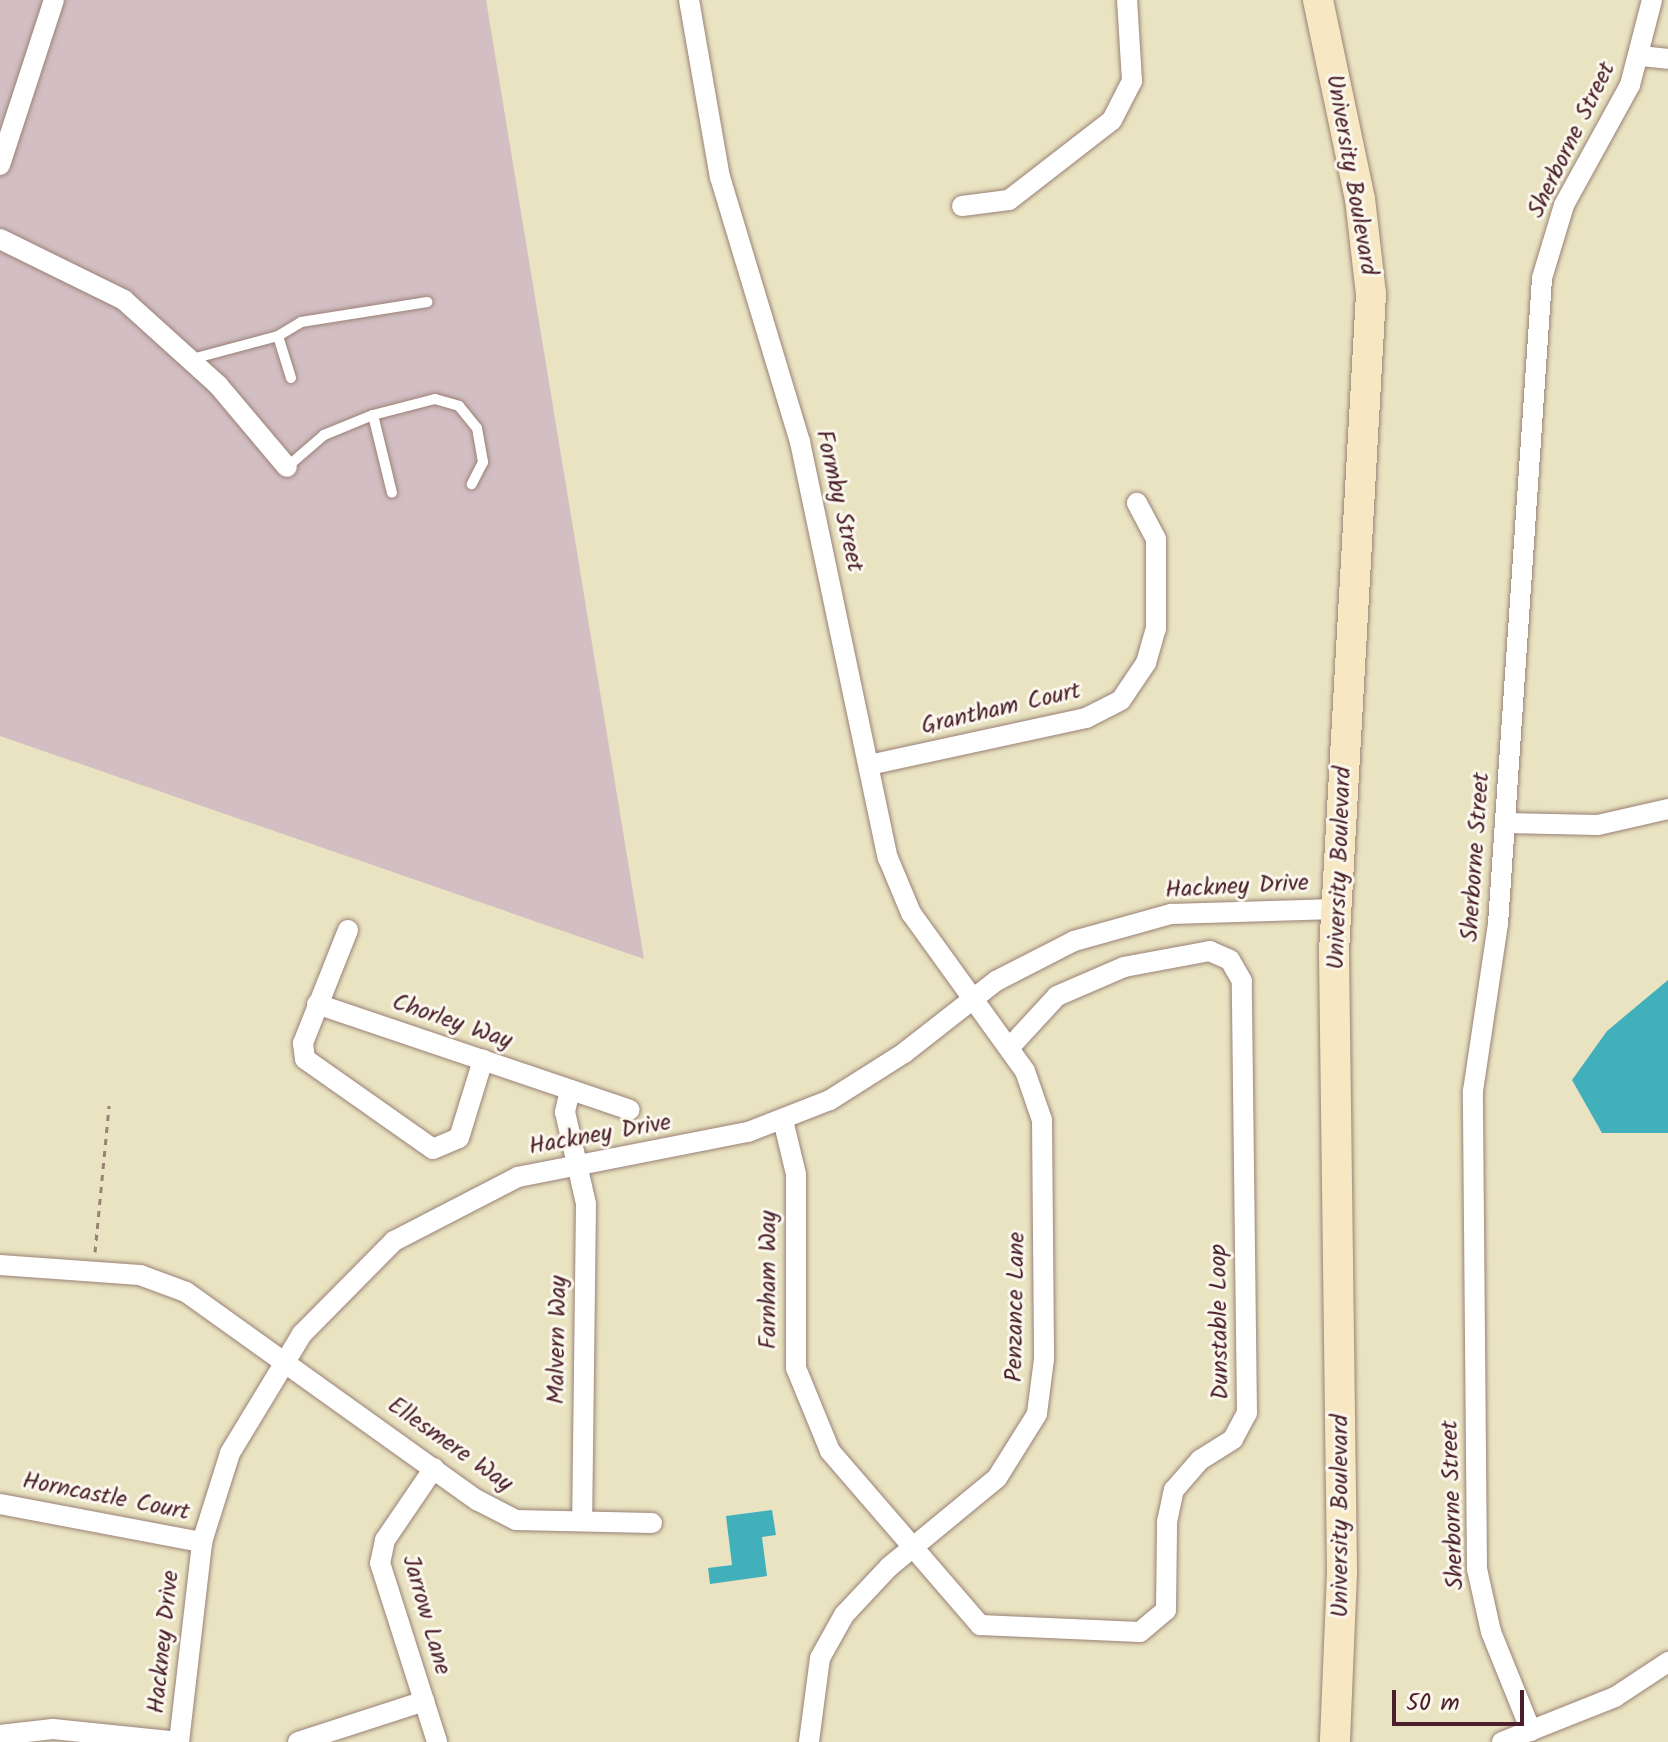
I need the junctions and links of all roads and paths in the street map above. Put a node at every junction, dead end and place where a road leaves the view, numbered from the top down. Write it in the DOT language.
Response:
graph roads {
  1 [pos="54,0"];
  2 [pos="689,0"];
  3 [pos="1127,0"];
  4 [pos="1318,0"];
  5 [pos="1652,0"];
  6 [pos="1641,56"];
  7 [pos="1668,59"];
  8 [pos="0,165"];
  9 [pos="962,206"];
  10 [pos="0,239"];
  11 [pos="427,302"];
  12 [pos="278,336"];
  13 [pos="192,359"];
  14 [pos="291,378"];
  15 [pos="373,415"];
  16 [pos="287,467"];
  17 [pos="472,484"];
  18 [pos="392,493"];
  19 [pos="1137,503"];
  20 [pos="869,765"];
  21 [pos="1668,809"];
  22 [pos="1505,823"];
  23 [pos="1336,909"];
  24 [pos="348,930"];
  25 [pos="971,997"];
  26 [pos="317,1004"];
  27 [pos="1009,1048"];
  28 [pos="483,1060"];
  29 [pos="570,1090"];
  30 [pos="109,1106"];
  31 [pos="630,1110"];
  32 [pos="783,1120"];
  33 [pos="580,1160"];
  34 [pos="0,1265"];
  35 [pos="94,1271"];
  36 [pos="284,1358"];
  37 [pos="434,1468"];
  38 [pos="0,1504"];
  39 [pos="582,1521"];
  40 [pos="652,1523"];
  41 [pos="202,1542"];
  42 [pos="912,1549"];
  43 [pos="1668,1662"];
  44 [pos="424,1701"];
  45 [pos="1531,1731"];
  46 [pos="0,1735"];
  47 [pos="179,1742"];
  48 [pos="298,1742"];
  49 [pos="437,1742"];
  50 [pos="809,1742"];
  51 [pos="1335,1742"];
  52 [pos="1502,1742"];
  1 -- 8 [label="street"];
  2 -- 20 [label="street, Formby Street"];
  3 -- 9 [label="street"];
  4 -- 23 [label="street, University Boulevard"];
  5 -- 6 [label="street, Sherborne Street"];
  6 -- 7 [label="street"];
  6 -- 22 [label="street, Sherborne Street"];
  10 -- 13 [label="street"];
  11 -- 12 [label="lane"];
  12 -- 13 [label="lane"];
  12 -- 14 [label="lane"];
  13 -- 16 [label="street"];
  15 -- 16 [label="lane"];
  15 -- 17 [label="lane"];
  15 -- 18 [label="lane"];
  19 -- 20 [label="street, Grantham Court"];
  20 -- 25 [label="street, Formby Street"];
  21 -- 22 [label="street"];
  22 -- 45 [label="street, Sherborne Street"];
  23 -- 25 [label="street, Hackney Drive"];
  23 -- 51 [label="street, University Boulevard"];
  24 -- 26 [label="street"];
  25 -- 27 [label="street, Penzance Lane"];
  25 -- 32 [label="street, Hackney Drive"];
  26 -- 28 [label="street, Chorley Way"];
  26 -- 28 [label="street"];
  27 -- 42 [label="street, Penzance Lane"];
  27 -- 42 [label="street, Dunstable Loop"];
  28 -- 29 [label="street, Chorley Way"];
  29 -- 31 [label="street, Chorley Way"];
  29 -- 33 [label="street"];
  30 -- 35 [label="path"];
  32 -- 33 [label="street, Hackney Drive"];
  32 -- 42 [label="street, Farnham Way"];
  33 -- 36 [label="street, Hackney Drive"];
  33 -- 39 [label="street, Malvern Way"];
  34 -- 35 [label="street, Ellesmere Way"];
  35 -- 36 [label="street, Ellesmere Way"];
  36 -- 37 [label="street, Ellesmere Way"];
  36 -- 41 [label="street, Hackney Drive"];
  37 -- 39 [label="street, Ellesmere Way"];
  37 -- 44 [label="street, Jarrow Lane"];
  38 -- 41 [label="street, Horncastle Court"];
  39 -- 40 [label="street, Ellesmere Way"];
  41 -- 47 [label="street, Hackney Drive"];
  42 -- 50 [label="street, Penzance Lane"];
  43 -- 45 [label="street"];
  44 -- 48 [label="street"];
  44 -- 49 [label="street, Jarrow Lane"];
  45 -- 52 [label="street"];
  46 -- 47 [label="street"];
}
